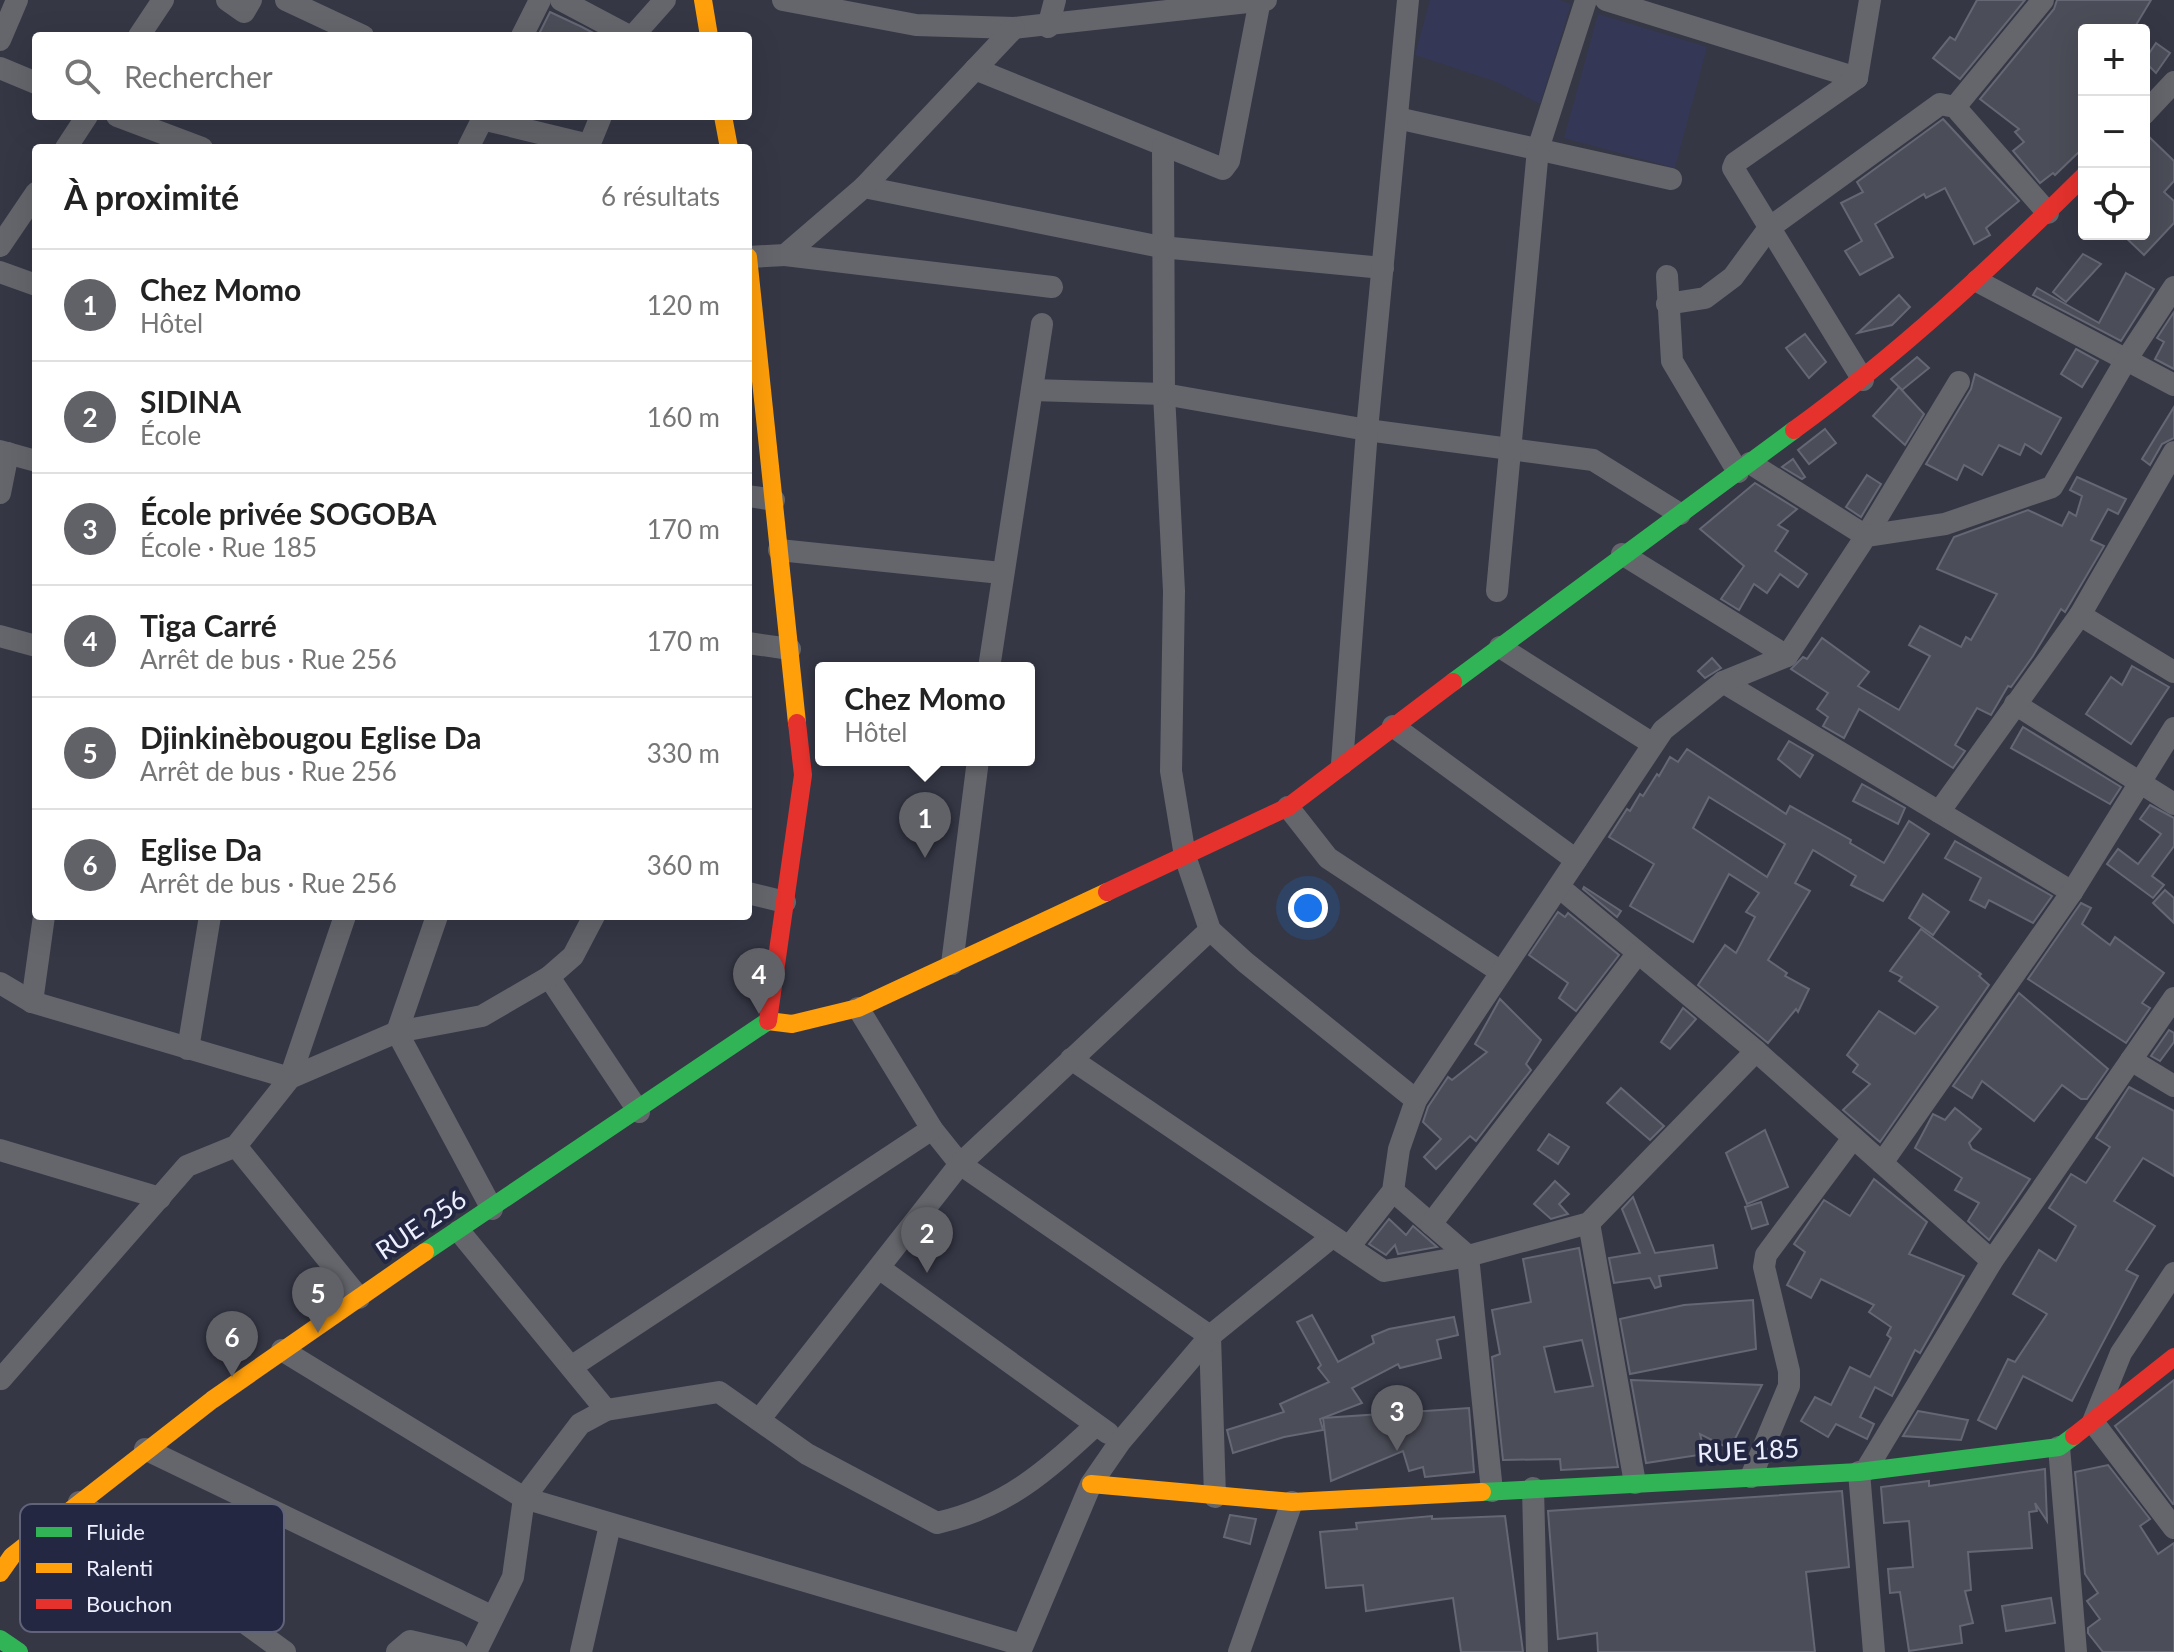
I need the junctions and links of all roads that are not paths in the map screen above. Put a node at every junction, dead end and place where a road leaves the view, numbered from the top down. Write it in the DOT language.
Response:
graph roads {
  1 [pos="17,0"];
  2 [pos="163,0"];
  3 [pos="227,0"];
  4 [pos="251,0"];
  5 [pos="286,0"];
  6 [pos="540,0"];
  7 [pos="561,0"];
  8 [pos="665,0"];
  9 [pos="703,0"];
  10 [pos="783,0"];
  11 [pos="1055,0"];
  12 [pos="1260,0"];
  13 [pos="1266,0"];
  14 [pos="1408,0"];
  15 [pos="1586,0"];
  16 [pos="1606,0"];
  17 [pos="1870,0"];
  18 [pos="2043,0"];
  19 [pos="842,5"];
  20 [pos="1048,27"];
  21 [pos="1014,28"];
  22 [pos="142,32"];
  23 [pos="354,32"];
  24 [pos="524,32"];
  25 [pos="623,32"];
  26 [pos="635,32"];
  27 [pos="708,32"];
  28 [pos="0,40"];
  29 [pos="0,68"];
  30 [pos="975,69"];
  31 [pos="1857,78"];
  32 [pos="32,81"];
  33 [pos="2174,82"];
  34 [pos="1955,107"];
  35 [pos="2150,108"];
  36 [pos="1397,118"];
  37 [pos="84,120"];
  38 [pos="128,120"];
  39 [pos="482,120"];
  40 [pos="490,120"];
  41 [pos="599,120"];
  42 [pos="724,120"];
  43 [pos="69,144"];
  44 [pos="191,144"];
  45 [pos="470,144"];
  46 [pos="578,144"];
  47 [pos="590,144"];
  48 [pos="728,144"];
  49 [pos="1163,147"];
  50 [pos="1538,149"];
  51 [pos="1671,179"];
  52 [pos="2078,182"];
  53 [pos="864,187"];
  54 [pos="32,199"];
  55 [pos="2048,213"];
  56 [pos="1769,228"];
  57 [pos="0,246"];
  58 [pos="1161,247"];
  59 [pos="785,255"];
  60 [pos="752,257"];
  61 [pos="1383,268"];
  62 [pos="0,272"];
  63 [pos="1667,276"];
  64 [pos="1977,281"];
  65 [pos="32,284"];
  66 [pos="1052,287"];
  67 [pos="2174,287"];
  68 [pos="1667,304"];
  69 [pos="1042,324"];
  70 [pos="753,349"];
  71 [pos="2126,360"];
  72 [pos="1863,380"];
  73 [pos="1959,382"];
  74 [pos="2174,385"];
  75 [pos="1032,390"];
  76 [pos="1164,394"];
  77 [pos="1367,430"];
  78 [pos="1508,449"];
  79 [pos="4,452"];
  80 [pos="2174,452"];
  81 [pos="32,460"];
  82 [pos="1744,467"];
  83 [pos="0,493"];
  84 [pos="752,497"];
  85 [pos="774,500"];
  86 [pos="1680,514"];
  87 [pos="1866,536"];
  88 [pos="779,550"];
  89 [pos="1622,554"];
  90 [pos="1001,573"];
  91 [pos="1497,591"];
  92 [pos="2080,615"];
  93 [pos="0,636"];
  94 [pos="752,644"];
  95 [pos="32,645"];
  96 [pos="1500,647"];
  97 [pos="790,649"];
  98 [pos="1787,656"];
  99 [pos="990,662"];
  100 [pos="2174,672"];
  101 [pos="1723,682"];
  102 [pos="2015,704"];
  103 [pos="1393,726"];
  104 [pos="2174,728"];
  105 [pos="1653,744"];
  106 [pos="1342,764"];
  107 [pos="977,766"];
  108 [pos="2141,782"];
  109 [pos="2174,804"];
  110 [pos="1288,807"];
  111 [pos="1939,812"];
  112 [pos="1185,856"];
  113 [pos="1576,860"];
  114 [pos="1559,887"];
  115 [pos="2072,892"];
  116 [pos="752,894"];
  117 [pos="785,902"];
  118 [pos="43,920"];
  119 [pos="209,920"];
  120 [pos="344,920"];
  121 [pos="436,920"];
  122 [pos="592,920"];
  123 [pos="1210,930"];
  124 [pos="1638,953"];
  125 [pos="952,964"];
  126 [pos="1501,972"];
  127 [pos="549,977"];
  128 [pos="0,983"];
  129 [pos="2174,998"];
  130 [pos="32,1002"];
  131 [pos="858,1008"];
  132 [pos="768,1021"];
  133 [pos="397,1032"];
  134 [pos="188,1049"];
  135 [pos="1756,1051"];
  136 [pos="1071,1059"];
  137 [pos="2131,1060"];
  138 [pos="290,1078"];
  139 [pos="2174,1086"];
  140 [pos="1416,1100"];
  141 [pos="639,1112"];
  142 [pos="932,1129"];
  143 [pos="1853,1138"];
  144 [pos="236,1146"];
  145 [pos="0,1150"];
  146 [pos="1882,1163"];
  147 [pos="960,1164"];
  148 [pos="1393,1191"];
  149 [pos="160,1198"];
  150 [pos="492,1209"];
  151 [pos="1589,1223"];
  152 [pos="1431,1224"];
  153 [pos="459,1231"];
  154 [pos="1340,1242"];
  155 [pos="1468,1256"];
  156 [pos="1992,1261"];
  157 [pos="879,1268"];
  158 [pos="2174,1273"];
  159 [pos="359,1298"];
  160 [pos="1210,1336"];
  161 [pos="282,1350"];
  162 [pos="2174,1357"];
  163 [pos="571,1367"];
  164 [pos="1,1379"];
  165 [pos="606,1410"];
  166 [pos="759,1420"];
  167 [pos="2093,1422"];
  168 [pos="1096,1425"];
  169 [pos="1120,1442"];
  170 [pos="2059,1447"];
  171 [pos="145,1449"];
  172 [pos="1863,1471"];
  173 [pos="1751,1477"];
  174 [pos="1635,1483"];
  175 [pos="1091,1484"];
  176 [pos="1533,1488"];
  177 [pos="1492,1491"];
  178 [pos="1215,1497"];
  179 [pos="524,1498"];
  180 [pos="79,1502"];
  181 [pos="1292,1502"];
  182 [pos="77,1504"];
  183 [pos="82,1504"];
  184 [pos="259,1504"];
  185 [pos="284,1516"];
  186 [pos="610,1525"];
  187 [pos="2174,1528"];
  188 [pos="20,1550"];
  189 [pos="0,1573"];
  190 [pos="493,1617"];
  191 [pos="258,1632"];
  192 [pos="0,1639"];
  193 [pos="1021,1648"];
  194 [pos="19,1652"];
  195 [pos="285,1652"];
  196 [pos="397,1652"];
  197 [pos="457,1652"];
  198 [pos="476,1652"];
  199 [pos="581,1652"];
  200 [pos="1239,1652"];
  201 [pos="1537,1652"];
  202 [pos="1874,1652"];
  203 [pos="2076,1652"];
  1 -- 28 [label="street"];
  2 -- 22 [label="street"];
  3 -- 4 [label="street"];
  5 -- 23 [label="street"];
  6 -- 24 [label="street"];
  7 -- 25 [label="street"];
  8 -- 26 [label="street"];
  9 -- 27 [label="street"];
  10 -- 19 [label="street"];
  11 -- 20 [label="street"];
  12 -- 13 [label="street"];
  12 -- 20 [label="street"];
  12 -- 49 [label="street"];
  14 -- 36 [label="street"];
  15 -- 50 [label="street"];
  16 -- 31 [label="street"];
  17 -- 31 [label="street"];
  18 -- 34 [label="street"];
  19 -- 21 [label="street"];
  20 -- 21 [label="street"];
  21 -- 30 [label="street"];
  29 -- 32 [label="street"];
  30 -- 49 [label="street"];
  30 -- 53 [label="street"];
  31 -- 56 [label="street"];
  33 -- 35 [label="street"];
  34 -- 55 [label="street"];
  34 -- 56 [label="street"];
  36 -- 50 [label="street"];
  36 -- 61 [label="street"];
  37 -- 43 [label="street"];
  38 -- 44 [label="street"];
  39 -- 45 [label="street"];
  40 -- 46 [label="street"];
  41 -- 47 [label="street"];
  42 -- 48 [label="street"];
  49 -- 58 [label="street"];
  50 -- 51 [label="street"];
  50 -- 78 [label="street"];
  52 -- 55 [label="street"];
  53 -- 58 [label="street"];
  53 -- 59 [label="street"];
  54 -- 57 [label="street"];
  55 -- 64 [label="street"];
  56 -- 68 [label="street"];
  56 -- 72 [label="street"];
  58 -- 61 [label="street"];
  58 -- 76 [label="street"];
  59 -- 60 [label="street"];
  59 -- 66 [label="street"];
  61 -- 77 [label="street"];
  62 -- 65 [label="street"];
  63 -- 68 [label="street"];
  64 -- 71 [label="street"];
  64 -- 72 [label="street"];
  67 -- 71 [label="street"];
  68 -- 82 [label="street"];
  69 -- 75 [label="street"];
  70 -- 85 [label="street"];
  71 -- 74 [label="street"];
  71 -- 87 [label="street"];
  72 -- 82 [label="street"];
  73 -- 87 [label="street"];
  75 -- 76 [label="street"];
  75 -- 90 [label="street"];
  76 -- 77 [label="street"];
  76 -- 112 [label="street"];
  77 -- 78 [label="street"];
  77 -- 106 [label="street"];
  78 -- 86 [label="street"];
  78 -- 91 [label="street"];
  79 -- 81 [label="street"];
  79 -- 83 [label="street"];
  80 -- 92 [label="street"];
  82 -- 86 [label="street"];
  82 -- 87 [label="street"];
  84 -- 85 [label="street"];
  85 -- 88 [label="street"];
  86 -- 89 [label="street"];
  87 -- 98 [label="street"];
  88 -- 90 [label="street"];
  88 -- 97 [label="street"];
  89 -- 96 [label="street"];
  89 -- 98 [label="street"];
  90 -- 99 [label="street"];
  92 -- 100 [label="street"];
  92 -- 102 [label="street"];
  93 -- 95 [label="street"];
  94 -- 97 [label="street"];
  96 -- 103 [label="street"];
  96 -- 105 [label="street"];
  97 -- 117 [label="street"];
  98 -- 101 [label="street"];
  101 -- 105 [label="street"];
  101 -- 111 [label="street"];
  102 -- 108 [label="street"];
  102 -- 111 [label="street"];
  103 -- 106 [label="street"];
  103 -- 113 [label="street"];
  104 -- 108 [label="street"];
  105 -- 113 [label="street"];
  106 -- 110 [label="street"];
  107 -- 125 [label="street"];
  108 -- 109 [label="street"];
  108 -- 115 [label="street"];
  110 -- 112 [label="street"];
  110 -- 126 [label="street"];
  111 -- 115 [label="street"];
  112 -- 123 [label="street"];
  112 -- 125 [label="street"];
  113 -- 114 [label="street"];
  114 -- 124 [label="street"];
  114 -- 126 [label="street"];
  115 -- 146 [label="street"];
  116 -- 117 [label="street"];
  117 -- 132 [label="street"];
  118 -- 130 [label="street"];
  119 -- 134 [label="street"];
  120 -- 138 [label="street"];
  121 -- 133 [label="street"];
  122 -- 127 [label="street"];
  123 -- 136 [label="street"];
  123 -- 140 [label="street"];
  124 -- 135 [label="street"];
  124 -- 152 [label="street"];
  125 -- 131 [label="street"];
  126 -- 140 [label="street"];
  127 -- 133 [label="street"];
  127 -- 141 [label="street"];
  128 -- 130 [label="street"];
  129 -- 137 [label="street"];
  130 -- 134 [label="street"];
  131 -- 132 [label="street"];
  131 -- 142 [label="street"];
  132 -- 141 [label="street, RUE 256"];
  133 -- 138 [label="street"];
  133 -- 150 [label="street"];
  134 -- 138 [label="street"];
  135 -- 143 [label="street"];
  135 -- 151 [label="street"];
  136 -- 147 [label="street"];
  136 -- 154 [label="street"];
  137 -- 139 [label="street"];
  137 -- 156 [label="street"];
  138 -- 144 [label="street"];
  140 -- 148 [label="street"];
  141 -- 150 [label="street, RUE 256"];
  142 -- 147 [label="street"];
  142 -- 163 [label="street"];
  143 -- 146 [label="street"];
  143 -- 173 [label="street"];
  144 -- 149 [label="street"];
  144 -- 159 [label="street"];
  145 -- 149 [label="street"];
  146 -- 156 [label="street"];
  147 -- 157 [label="street"];
  147 -- 160 [label="street"];
  148 -- 152 [label="street"];
  148 -- 154 [label="street"];
  149 -- 164 [label="street"];
  150 -- 153 [label="street, RUE 256"];
  151 -- 155 [label="street"];
  151 -- 174 [label="street"];
  152 -- 155 [label="street"];
  153 -- 159 [label="street, RUE 256"];
  153 -- 163 [label="street"];
  154 -- 155 [label="street"];
  154 -- 160 [label="street"];
  155 -- 177 [label="street"];
  156 -- 172 [label="street"];
  157 -- 166 [label="street"];
  157 -- 168 [label="street"];
  158 -- 167 [label="street"];
  159 -- 161 [label="street, RUE 256"];
  160 -- 169 [label="street"];
  160 -- 178 [label="street"];
  161 -- 171 [label="street, RUE 256"];
  161 -- 179 [label="street"];
  162 -- 167 [label="street, RUE 185"];
  163 -- 165 [label="street"];
  165 -- 166 [label="street"];
  165 -- 179 [label="street"];
  166 -- 168 [label="street"];
  167 -- 170 [label="street, RUE 185"];
  167 -- 187 [label="street"];
  168 -- 169 [label="street"];
  169 -- 175 [label="street"];
  170 -- 172 [label="street, RUE 185"];
  170 -- 203 [label="street"];
  171 -- 180 [label="street, RUE 256"];
  171 -- 184 [label="street"];
  172 -- 173 [label="street, RUE 185"];
  172 -- 202 [label="street"];
  173 -- 174 [label="street, RUE 185"];
  174 -- 176 [label="street, RUE 185"];
  175 -- 178 [label="street, RUE 185"];
  175 -- 193 [label="street"];
  176 -- 177 [label="street, RUE 185"];
  176 -- 201 [label="street"];
  177 -- 181 [label="street, RUE 185"];
  178 -- 181 [label="street, RUE 185"];
  179 -- 186 [label="street"];
  179 -- 190 [label="street"];
  180 -- 182 [label="street, RUE 256"];
  180 -- 183 [label="street"];
  181 -- 200 [label="street"];
  185 -- 190 [label="street"];
  186 -- 193 [label="street"];
  186 -- 199 [label="street"];
  188 -- 189 [label="street, RUE 256"];
  190 -- 198 [label="street"];
  191 -- 195 [label="street"];
  192 -- 194 [label="street"];
  196 -- 197 [label="street"];
}
